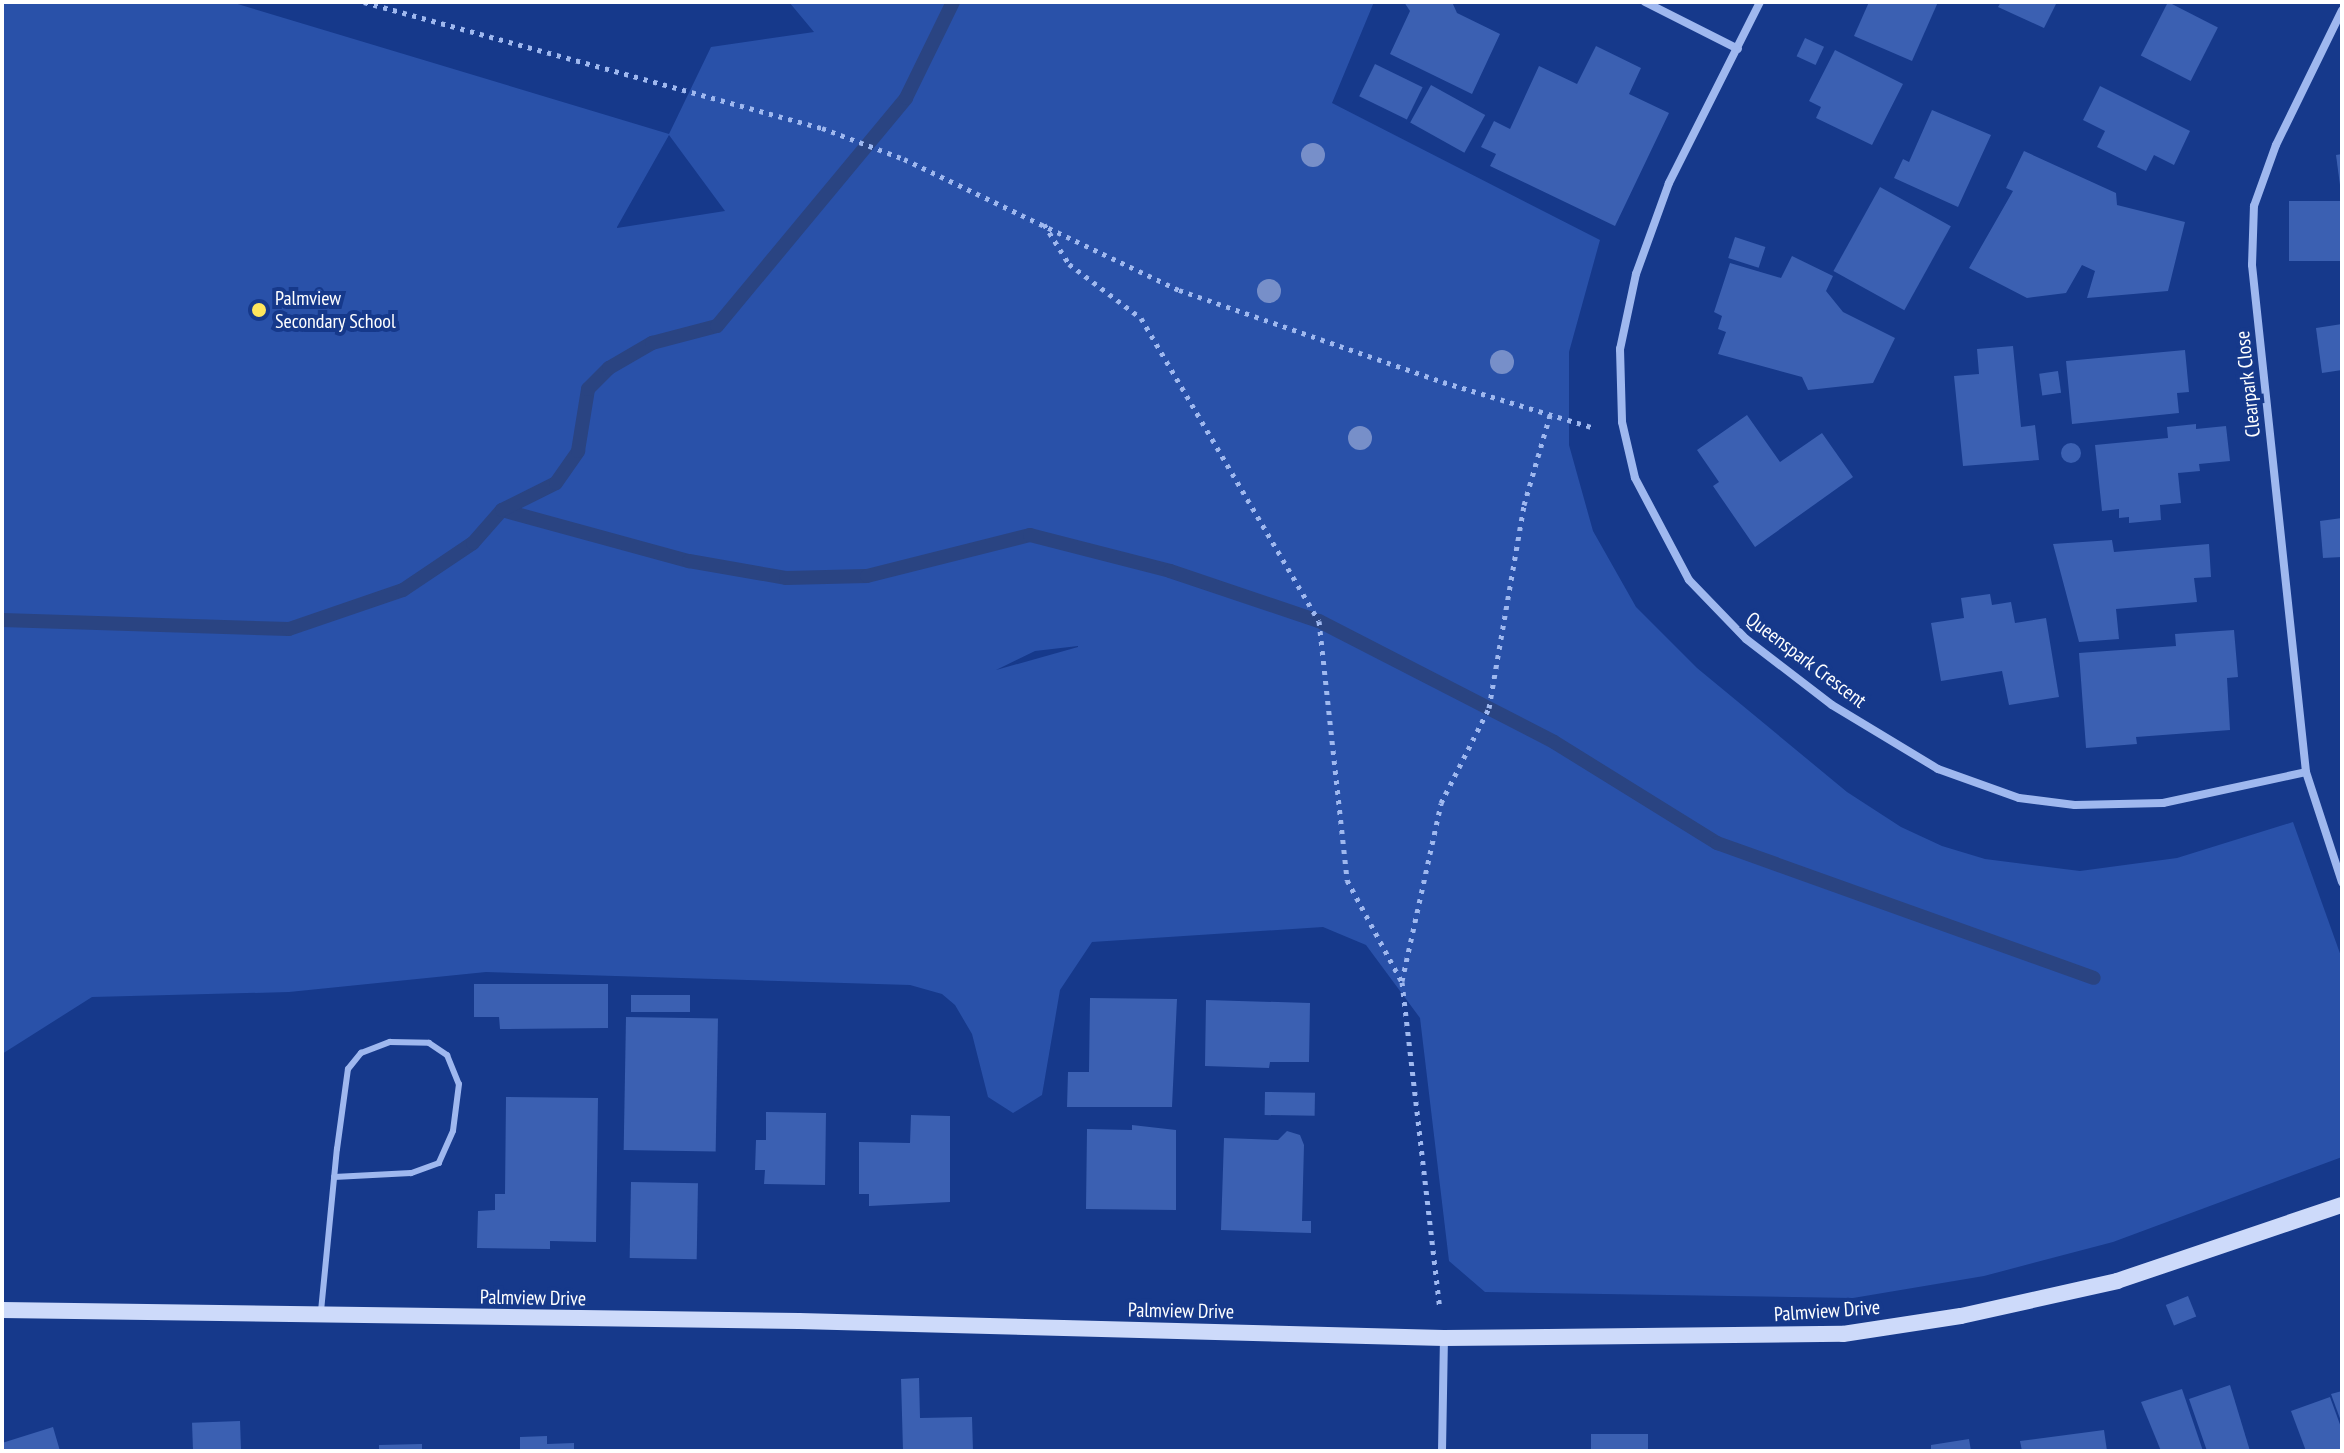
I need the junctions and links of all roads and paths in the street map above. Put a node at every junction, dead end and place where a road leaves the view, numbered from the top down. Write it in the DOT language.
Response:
graph roads {
  1 [pos="365,2"];
  2 [pos="1645,2"];
  3 [pos="1760,2"];
  4 [pos="2342,10"];
  5 [pos="1738,49"];
  6 [pos="1044,224"];
  7 [pos="1550,415"];
  8 [pos="1626,437"];
  9 [pos="2306,772"];
  10 [pos="2342,882"];
  11 [pos="1402,982"];
  12 [pos="334,1177"];
  13 [pos="2342,1205"];
  14 [pos="2,1310"];
  15 [pos="320,1315"];
  16 [pos="1444,1338"];
  17 [pos="1442,1451"];
  1 -- 6 [label="path"];
  2 -- 5 [label="street"];
  3 -- 5 [label="street, Queenspark Crescent"];
  4 -- 9 [label="street, Clearpark Close"];
  5 -- 8 [label="street, Queenspark Crescent"];
  6 -- 7 [label="path"];
  6 -- 11 [label="path"];
  7 -- 8 [label="path"];
  7 -- 11 [label="path"];
  8 -- 9 [label="street, Queenspark Crescent"];
  9 -- 10 [label="street"];
  11 -- 16 [label="path"];
  12 -- 12 [label="lane"];
  12 -- 15 [label="lane"];
  13 -- 16 [label="street, Palmview Drive"];
  14 -- 15 [label="street, Palmview Drive"];
  15 -- 16 [label="street, Palmview Drive"];
  16 -- 17 [label="street"];
}
